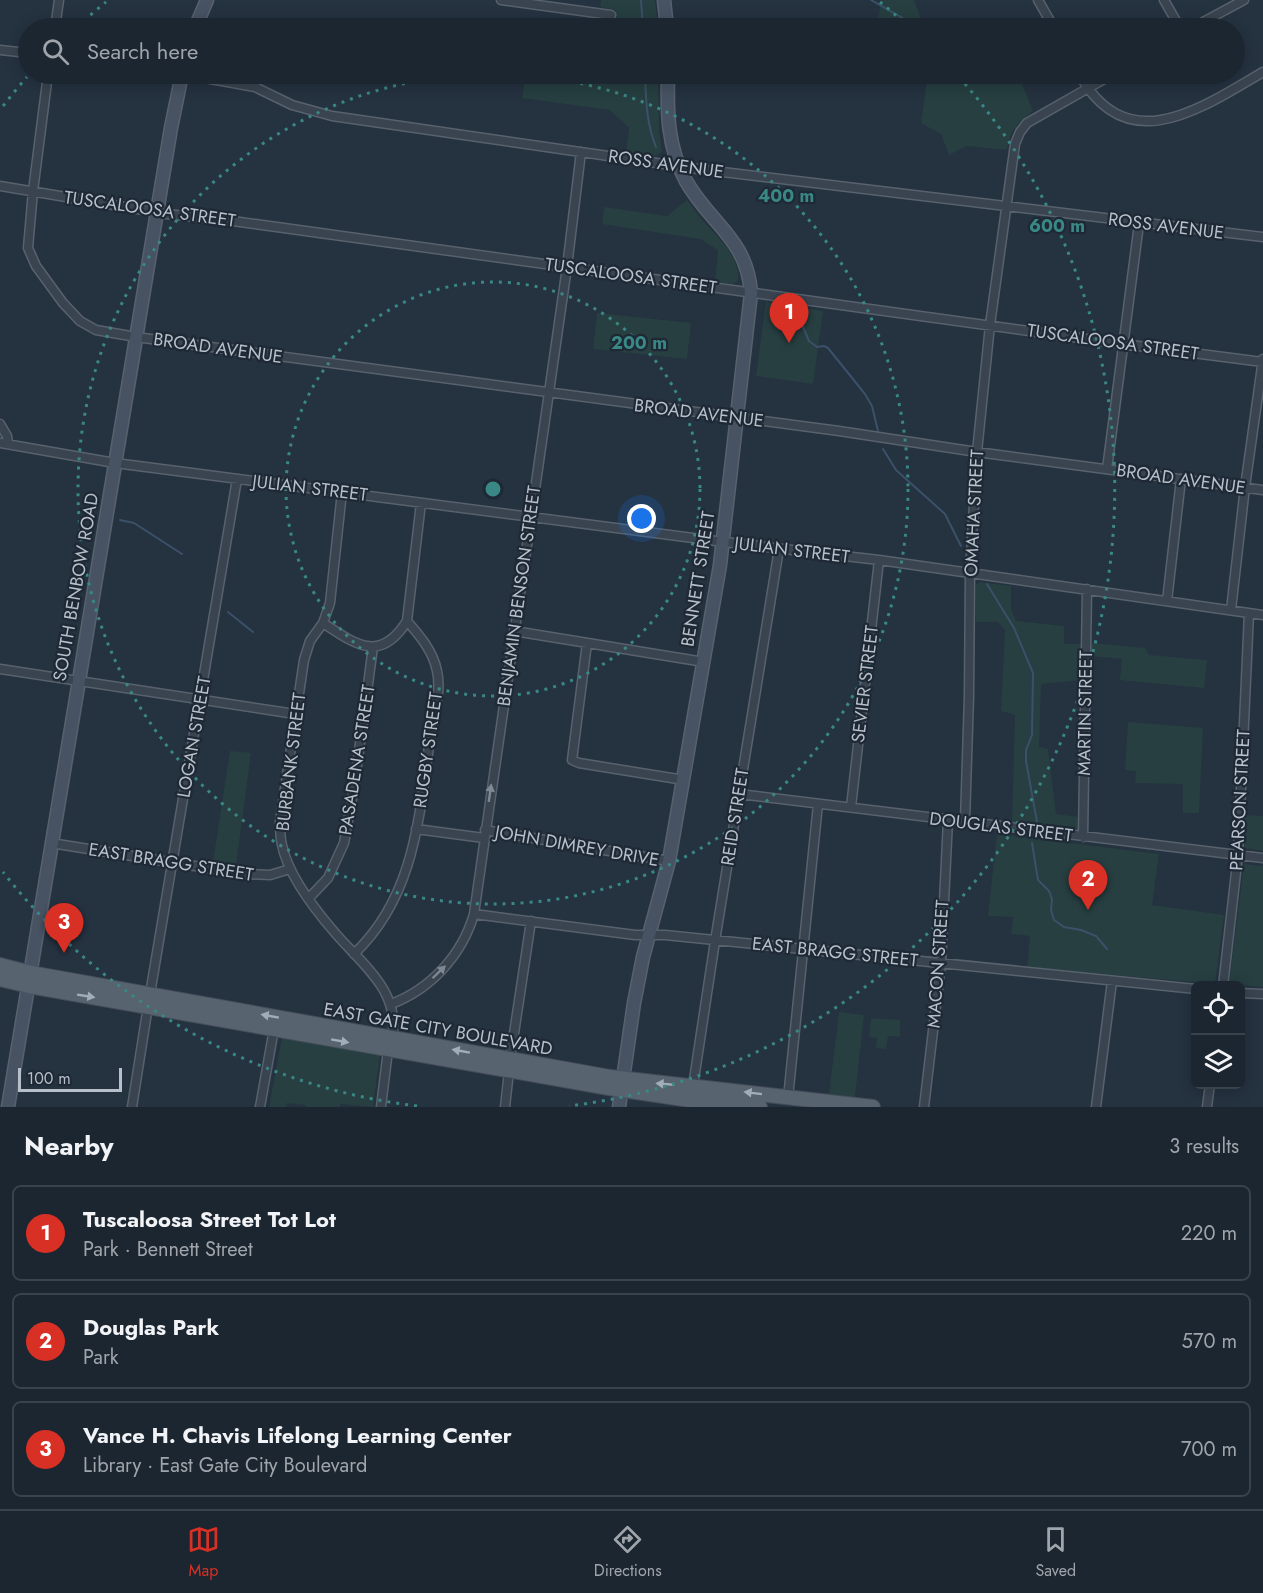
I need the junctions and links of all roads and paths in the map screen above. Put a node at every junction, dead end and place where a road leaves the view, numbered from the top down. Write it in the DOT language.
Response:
graph roads {
  1 [pos="59,0"];
  2 [pos="207,0"];
  3 [pos="501,0"];
  4 [pos="664,0"];
  5 [pos="1038,0"];
  6 [pos="1164,0"];
  7 [pos="1244,0"];
  8 [pos="611,15"];
  9 [pos="56,18"];
  10 [pos="199,18"];
  11 [pos="666,18"];
  12 [pos="1048,18"];
  13 [pos="1174,18"];
  14 [pos="1211,18"];
  15 [pos="0,50"];
  16 [pos="18,52"];
  17 [pos="1263,72"];
  18 [pos="1245,83"];
  19 [pos="47,84"];
  20 [pos="180,84"];
  21 [pos="238,84"];
  22 [pos="668,84"];
  23 [pos="1085,84"];
  24 [pos="1094,84"];
  25 [pos="1243,84"];
  26 [pos="1087,88"];
  27 [pos="581,152"];
  28 [pos="679,167"];
  29 [pos="0,186"];
  30 [pos="33,191"];
  31 [pos="1007,206"];
  32 [pos="157,212"];
  33 [pos="1139,224"];
  34 [pos="1263,237"];
  35 [pos="567,267"];
  36 [pos="751,293"];
  37 [pos="990,325"];
  38 [pos="136,337"];
  39 [pos="1123,344"];
  40 [pos="1263,361"];
  41 [pos="548,393"];
  42 [pos="738,418"];
  43 [pos="0,424"];
  44 [pos="4,444"];
  45 [pos="977,452"];
  46 [pos="115,463"];
  47 [pos="1107,469"];
  48 [pos="237,479"];
  49 [pos="1181,479"];
  50 [pos="1245,487"];
  51 [pos="1263,490"];
  52 [pos="342,492"];
  53 [pos="421,503"];
  54 [pos="531,517"];
  55 [pos="724,542"];
  56 [pos="778,549"];
  57 [pos="879,560"];
  58 [pos="970,573"];
  59 [pos="1087,590"];
  60 [pos="1167,601"];
  61 [pos="1231,610"];
  62 [pos="1249,613"];
  63 [pos="1263,615"];
  64 [pos="407,621"];
  65 [pos="323,623"];
  66 [pos="513,631"];
  67 [pos="587,643"];
  68 [pos="374,647"];
  69 [pos="704,662"];
  70 [pos="0,669"];
  71 [pos="78,682"];
  72 [pos="200,700"];
  73 [pos="295,714"];
  74 [pos="684,780"];
  75 [pos="739,794"];
  76 [pos="818,804"];
  77 [pos="851,807"];
  78 [pos="948,820"];
  79 [pos="965,821"];
  80 [pos="417,829"];
  81 [pos="485,834"];
  82 [pos="1083,837"];
  83 [pos="51,843"];
  84 [pos="1238,855"];
  85 [pos="1263,858"];
  86 [pos="669,861"];
  87 [pos="173,863"];
  88 [pos="290,869"];
  89 [pos="309,898"];
  90 [pos="474,914"];
  91 [pos="531,921"];
  92 [pos="650,935"];
  93 [pos="715,941"];
  94 [pos="802,949"];
  95 [pos="354,954"];
  96 [pos="941,963"];
  97 [pos="0,965"];
  98 [pos="0,980"];
  99 [pos="30,980"];
  100 [pos="1112,981"];
  101 [pos="1223,981"];
  102 [pos="1191,989"];
  103 [pos="1245,993"];
  104 [pos="1263,994"];
  105 [pos="149,1000"];
  106 [pos="391,1004"];
  107 [pos="274,1029"];
  108 [pos="390,1044"];
  109 [pos="510,1066"];
  110 [pos="622,1085"];
  111 [pos="693,1086"];
  112 [pos="1209,1089"];
  113 [pos="788,1098"];
  114 [pos="8,1107"];
  115 [pos="132,1107"];
  116 [pos="260,1107"];
  117 [pos="381,1107"];
  118 [pos="505,1107"];
  119 [pos="619,1107"];
  120 [pos="760,1107"];
  121 [pos="867,1107"];
  122 [pos="924,1107"];
  123 [pos="1096,1107"];
  124 [pos="1207,1107"];
  1 -- 9 [label="street"];
  2 -- 10 [label="street"];
  3 -- 8 [label="street"];
  4 -- 11 [label="street"];
  5 -- 12 [label="street"];
  6 -- 13 [label="street"];
  7 -- 14 [label="street"];
  15 -- 16 [label="street"];
  17 -- 18 [label="street"];
  19 -- 30 [label="street, BROAD AVENUE"];
  20 -- 32 [label="street, SOUTH BENBOW ROAD"];
  21 -- 27 [label="street, ROSS AVENUE"];
  22 -- 28 [label="street, BENNETT STREET"];
  23 -- 26 [label="street"];
  24 -- 26 [label="street, OMAHA STREET"];
  25 -- 26 [label="street"];
  26 -- 31 [label="street, OMAHA STREET"];
  27 -- 28 [label="street, ROSS AVENUE"];
  27 -- 35 [label="street, BENJAMIN BENSON STREET"];
  28 -- 31 [label="street, ROSS AVENUE"];
  28 -- 36 [label="street, BENNETT STREET"];
  29 -- 30 [label="street, TUSCALOOSA STREET"];
  30 -- 32 [label="street, TUSCALOOSA STREET"];
  30 -- 38 [label="street, BROAD AVENUE"];
  31 -- 33 [label="street, ROSS AVENUE"];
  31 -- 37 [label="street, OMAHA STREET"];
  32 -- 35 [label="street, TUSCALOOSA STREET"];
  32 -- 38 [label="street, SOUTH BENBOW ROAD"];
  33 -- 34 [label="street, ROSS AVENUE"];
  33 -- 39 [label="street"];
  35 -- 36 [label="street, TUSCALOOSA STREET"];
  35 -- 41 [label="street, BENJAMIN BENSON STREET"];
  36 -- 37 [label="street, TUSCALOOSA STREET"];
  36 -- 42 [label="street, BENNETT STREET"];
  37 -- 39 [label="street, TUSCALOOSA STREET"];
  37 -- 45 [label="street, OMAHA STREET"];
  38 -- 41 [label="street, BROAD AVENUE"];
  38 -- 46 [label="street, SOUTH BENBOW ROAD"];
  39 -- 40 [label="street, TUSCALOOSA STREET"];
  39 -- 47 [label="street"];
  40 -- 50 [label="street"];
  41 -- 42 [label="street, BROAD AVENUE"];
  41 -- 54 [label="street, BENJAMIN BENSON STREET"];
  42 -- 45 [label="street, BROAD AVENUE"];
  42 -- 55 [label="street, BENNETT STREET"];
  43 -- 44 [label="street"];
  44 -- 46 [label="street, JULIAN STREET"];
  45 -- 47 [label="street, BROAD AVENUE"];
  45 -- 58 [label="street, OMAHA STREET"];
  46 -- 48 [label="street, JULIAN STREET"];
  46 -- 71 [label="street, SOUTH BENBOW ROAD"];
  47 -- 49 [label="street, BROAD AVENUE"];
  48 -- 52 [label="street, JULIAN STREET"];
  48 -- 72 [label="street, LOGAN STREET"];
  49 -- 50 [label="street, BROAD AVENUE"];
  49 -- 60 [label="street"];
  50 -- 51 [label="street, BROAD AVENUE"];
  50 -- 61 [label="street"];
  52 -- 53 [label="street, JULIAN STREET"];
  52 -- 65 [label="street, BURBANK STREET"];
  53 -- 54 [label="street, JULIAN STREET"];
  53 -- 64 [label="street"];
  54 -- 55 [label="street, JULIAN STREET"];
  54 -- 66 [label="street, BENJAMIN BENSON STREET"];
  55 -- 56 [label="street, JULIAN STREET"];
  55 -- 69 [label="street, BENNETT STREET"];
  56 -- 57 [label="street, JULIAN STREET"];
  56 -- 75 [label="street, REID STREET"];
  57 -- 58 [label="street, JULIAN STREET"];
  57 -- 77 [label="street, SEVIER STREET"];
  58 -- 59 [label="street, JULIAN STREET"];
  58 -- 79 [label="street, OMAHA STREET"];
  59 -- 60 [label="street, JULIAN STREET"];
  59 -- 82 [label="street, MARTIN STREET"];
  60 -- 61 [label="street, JULIAN STREET"];
  61 -- 62 [label="street, JULIAN STREET"];
  62 -- 63 [label="street, JULIAN STREET"];
  62 -- 84 [label="street, PEARSON STREET"];
  64 -- 68 [label="street"];
  64 -- 80 [label="street, RUGBY STREET"];
  65 -- 68 [label="street"];
  65 -- 73 [label="street, BURBANK STREET"];
  66 -- 67 [label="street"];
  81 -- 66 [label="street, BENJAMIN BENSON STREET, one-way"];
  67 -- 69 [label="street"];
  67 -- 74 [label="street"];
  68 -- 89 [label="street, PASADENA STREET"];
  69 -- 74 [label="street, BENNETT STREET"];
  70 -- 71 [label="street"];
  71 -- 72 [label="street"];
  71 -- 83 [label="street, SOUTH BENBOW ROAD"];
  72 -- 73 [label="street"];
  72 -- 87 [label="street, LOGAN STREET"];
  73 -- 88 [label="street, BURBANK STREET"];
  74 -- 86 [label="street, BENNETT STREET"];
  75 -- 76 [label="street, DOUGLAS STREET"];
  75 -- 93 [label="street, REID STREET"];
  76 -- 77 [label="street, DOUGLAS STREET"];
  76 -- 94 [label="street"];
  77 -- 78 [label="street, DOUGLAS STREET"];
  78 -- 79 [label="street, DOUGLAS STREET"];
  78 -- 96 [label="street, MACON STREET"];
  79 -- 82 [label="street, DOUGLAS STREET"];
  80 -- 81 [label="street, JOHN DIMREY DRIVE"];
  80 -- 95 [label="street, RUGBY STREET"];
  81 -- 86 [label="street, JOHN DIMREY DRIVE"];
  81 -- 90 [label="street, BENJAMIN BENSON STREET"];
  82 -- 84 [label="street, DOUGLAS STREET"];
  83 -- 87 [label="street, EAST BRAGG STREET"];
  83 -- 99 [label="street, SOUTH BENBOW ROAD"];
  84 -- 85 [label="street, DOUGLAS STREET"];
  84 -- 101 [label="street, PEARSON STREET"];
  86 -- 92 [label="street, BENNETT STREET"];
  87 -- 88 [label="street, EAST BRAGG STREET"];
  87 -- 105 [label="street, LOGAN STREET"];
  88 -- 89 [label="street, BURBANK STREET"];
  89 -- 95 [label="street, BURBANK STREET"];
  90 -- 91 [label="street, EAST BRAGG STREET"];
  106 -- 90 [label="street, BENJAMIN BENSON STREET, one-way"];
  91 -- 92 [label="street, EAST BRAGG STREET"];
  91 -- 109 [label="street"];
  92 -- 93 [label="street, EAST BRAGG STREET"];
  92 -- 110 [label="street, BENNETT STREET"];
  93 -- 94 [label="street, EAST BRAGG STREET"];
  93 -- 111 [label="street, REID STREET"];
  94 -- 96 [label="street, EAST BRAGG STREET"];
  94 -- 113 [label="street"];
  95 -- 106 [label="street, BURBANK STREET"];
  96 -- 100 [label="street, EAST BRAGG STREET"];
  96 -- 122 [label="street, MACON STREET"];
  97 -- 99 [label="main road, EAST GATE CITY BOULEVARD"];
  98 -- 99 [label="main road, EAST GATE CITY BOULEVARD"];
  99 -- 105 [label="main road, EAST GATE CITY BOULEVARD"];
  99 -- 114 [label="street, SOUTH BENBOW ROAD"];
  100 -- 102 [label="street, EAST BRAGG STREET"];
  100 -- 123 [label="street"];
  103 -- 104 [label="street"];
  105 -- 107 [label="main road, EAST GATE CITY BOULEVARD"];
  108 -- 105 [label="main road, EAST GATE CITY BOULEVARD, one-way"];
  105 -- 115 [label="street, LOGAN STREET"];
  106 -- 108 [label="street, BURBANK STREET"];
  107 -- 108 [label="main road, EAST GATE CITY BOULEVARD, one-way"];
  107 -- 116 [label="street"];
  108 -- 109 [label="main road, EAST GATE CITY BOULEVARD"];
  108 -- 117 [label="street, BURBANK STREET"];
  109 -- 110 [label="main road, EAST GATE CITY BOULEVARD"];
  109 -- 118 [label="street"];
  111 -- 110 [label="main road, EAST GATE CITY BOULEVARD, one-way"];
  110 -- 119 [label="street, BENNETT STREET"];
  110 -- 120 [label="main road, EAST GATE CITY BOULEVARD"];
  113 -- 111 [label="main road, EAST GATE CITY BOULEVARD, one-way"];
  112 -- 124 [label="street"];
  113 -- 121 [label="main road, EAST GATE CITY BOULEVARD"];
}
